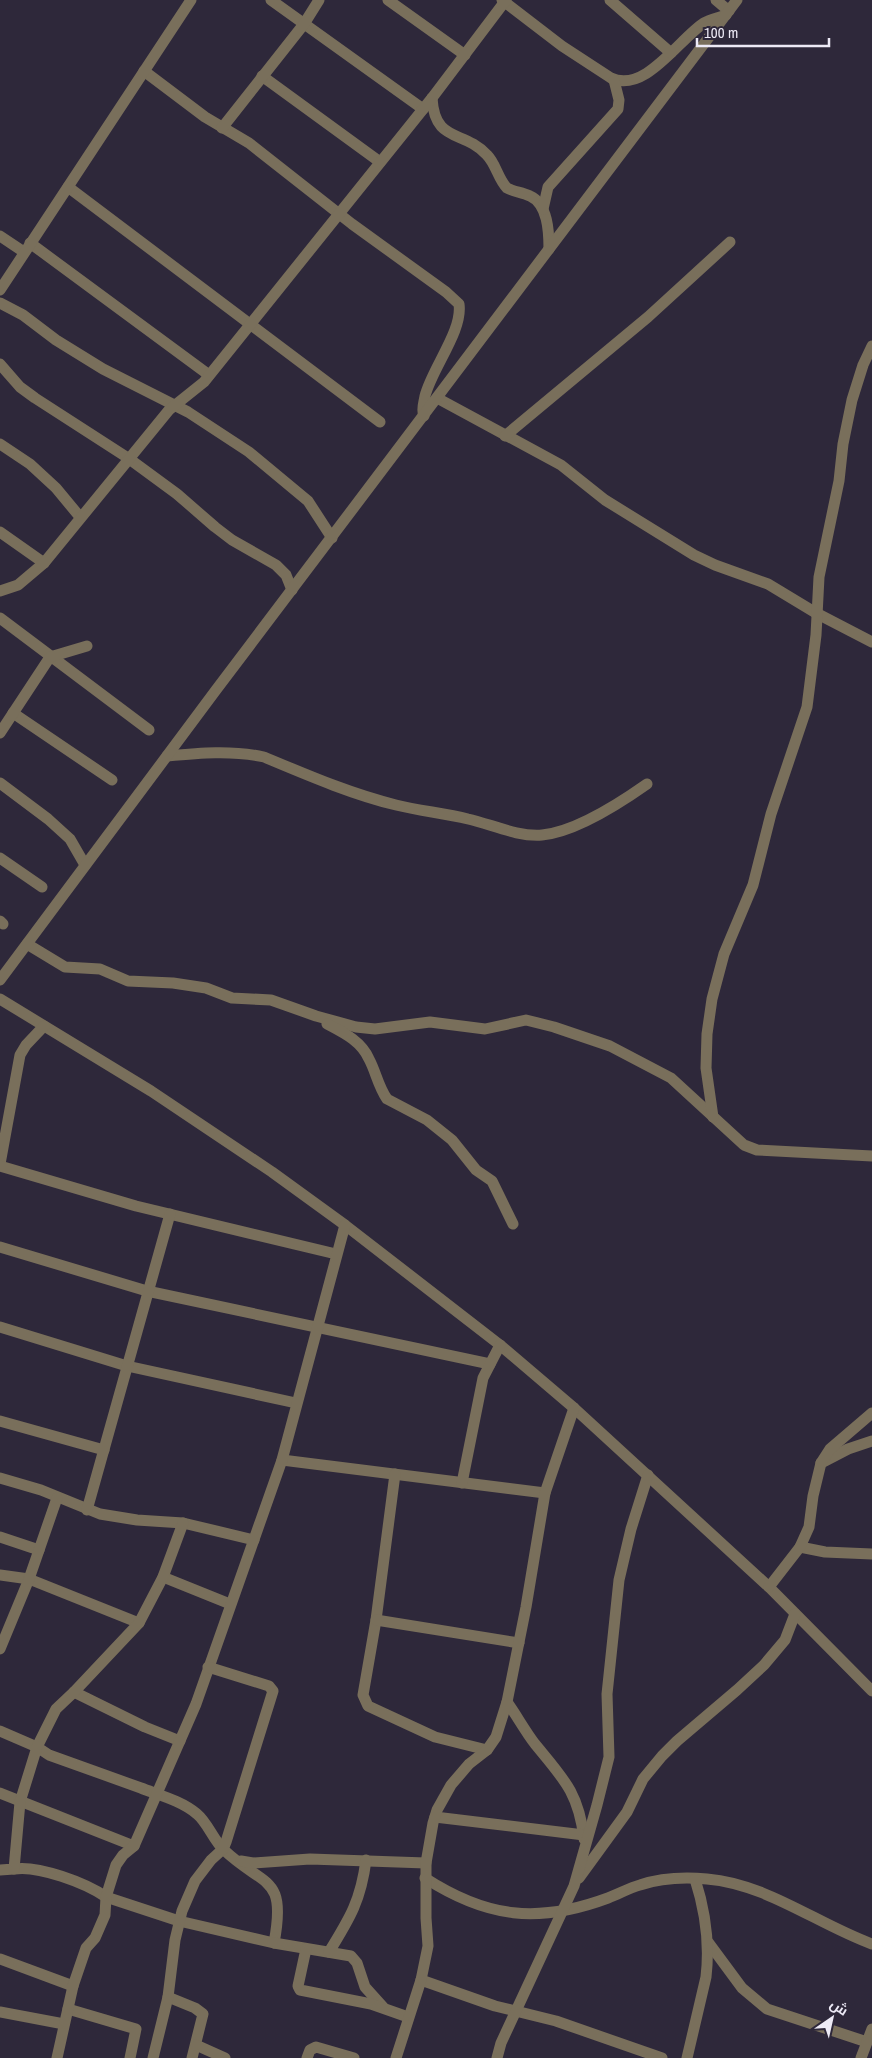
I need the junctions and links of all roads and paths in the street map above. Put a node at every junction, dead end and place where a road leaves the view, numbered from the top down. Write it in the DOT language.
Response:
graph roads {
  1 [pos="191,0"];
  2 [pos="271,0"];
  3 [pos="319,0"];
  4 [pos="388,0"];
  5 [pos="610,0"];
  6 [pos="737,0"];
  7 [pos="504,1"];
  8 [pos="718,1"];
  9 [pos="728,13"];
  10 [pos="304,24"];
  11 [pos="672,53"];
  12 [pos="465,55"];
  13 [pos="144,71"];
  14 [pos="262,76"];
  15 [pos="614,80"];
  16 [pos="432,98"];
  17 [pos="423,109"];
  18 [pos="222,128"];
  19 [pos="380,162"];
  20 [pos="68,187"];
  21 [pos="543,208"];
  22 [pos="338,213"];
  23 [pos="0,236"];
  24 [pos="730,242"];
  25 [pos="27,248"];
  26 [pos="549,249"];
  27 [pos="0,290"];
  28 [pos="0,303"];
  29 [pos="249,325"];
  30 [pos="872,346"];
  31 [pos="0,364"];
  32 [pos="209,375"];
  33 [pos="437,398"];
  34 [pos="175,404"];
  35 [pos="424,416"];
  36 [pos="380,422"];
  37 [pos="505,436"];
  38 [pos="0,444"];
  39 [pos="128,458"];
  40 [pos="80,517"];
  41 [pos="0,532"];
  42 [pos="332,538"];
  43 [pos="44,564"];
  44 [pos="292,590"];
  45 [pos="0,591"];
  46 [pos="816,612"];
  47 [pos="0,618"];
  48 [pos="872,642"];
  49 [pos="87,646"];
  50 [pos="51,656"];
  51 [pos="13,713"];
  52 [pos="149,730"];
  53 [pos="0,733"];
  54 [pos="166,756"];
  55 [pos="112,780"];
  56 [pos="0,783"];
  57 [pos="647,784"];
  58 [pos="0,858"];
  59 [pos="85,865"];
  60 [pos="42,887"];
  61 [pos="27,944"];
  62 [pos="0,980"];
  63 [pos="0,999"];
  64 [pos="316,1016"];
  65 [pos="44,1026"];
  66 [pos="0,1089"];
  67 [pos="12,1093"];
  68 [pos="713,1117"];
  69 [pos="872,1156"];
  70 [pos="0,1165"];
  71 [pos="170,1214"];
  72 [pos="513,1224"];
  73 [pos="345,1225"];
  74 [pos="0,1247"];
  75 [pos="336,1254"];
  76 [pos="147,1291"];
  77 [pos="0,1326"];
  78 [pos="318,1327"];
  79 [pos="500,1346"];
  80 [pos="490,1364"];
  81 [pos="127,1366"];
  82 [pos="296,1403"];
  83 [pos="574,1408"];
  84 [pos="872,1413"];
  85 [pos="0,1421"];
  86 [pos="872,1441"];
  87 [pos="104,1450"];
  88 [pos="282,1460"];
  89 [pos="821,1463"];
  90 [pos="395,1474"];
  91 [pos="648,1475"];
  92 [pos="0,1478"];
  93 [pos="462,1483"];
  94 [pos="545,1493"];
  95 [pos="57,1498"];
  96 [pos="87,1510"];
  97 [pos="183,1523"];
  98 [pos="0,1536"];
  99 [pos="254,1540"];
  100 [pos="800,1547"];
  101 [pos="39,1550"];
  102 [pos="872,1554"];
  103 [pos="0,1575"];
  104 [pos="162,1577"];
  105 [pos="29,1579"];
  106 [pos="769,1587"];
  107 [pos="230,1604"];
  108 [pos="795,1614"];
  109 [pos="376,1620"];
  110 [pos="139,1623"];
  111 [pos="519,1643"];
  112 [pos="1,1644"];
  113 [pos="208,1667"];
  114 [pos="872,1691"];
  115 [pos="74,1692"];
  116 [pos="507,1702"];
  117 [pos="0,1731"];
  118 [pos="180,1741"];
  119 [pos="37,1747"];
  120 [pos="487,1750"];
  121 [pos="0,1793"];
  122 [pos="158,1794"];
  123 [pos="20,1802"];
  124 [pos="435,1817"];
  125 [pos="585,1840"];
  126 [pos="134,1846"];
  127 [pos="223,1849"];
  128 [pos="237,1860"];
  129 [pos="366,1860"];
  130 [pos="426,1863"];
  131 [pos="14,1869"];
  132 [pos="0,1870"];
  133 [pos="425,1878"];
  134 [pos="694,1878"];
  135 [pos="574,1886"];
  136 [pos="106,1896"];
  137 [pos="561,1910"];
  138 [pos="179,1920"];
  139 [pos="708,1942"];
  140 [pos="274,1943"];
  141 [pos="872,1944"];
  142 [pos="306,1949"];
  143 [pos="329,1952"];
  144 [pos="0,1959"];
  145 [pos="421,1980"];
  146 [pos="73,1986"];
  147 [pos="168,1997"];
  148 [pos="383,2007"];
  149 [pos="68,2009"];
  150 [pos="516,2011"];
  151 [pos="0,2012"];
  152 [pos="408,2017"];
  153 [pos="64,2024"];
  154 [pos="872,2029"];
  155 [pos="867,2042"];
  156 [pos="196,2045"];
  157 [pos="57,2058"];
  158 [pos="130,2058"];
  159 [pos="153,2058"];
  160 [pos="192,2058"];
  161 [pos="225,2058"];
  162 [pos="307,2058"];
  163 [pos="354,2058"];
  164 [pos="396,2058"];
  165 [pos="497,2058"];
  166 [pos="662,2058"];
  167 [pos="687,2058"];
  168 [pos="861,2058"];
  1 -- 13 [label="street"];
  2 -- 10 [label="street"];
  3 -- 10 [label="street"];
  4 -- 12 [label="street"];
  5 -- 11 [label="street"];
  6 -- 9 [label="street"];
  7 -- 12 [label="street"];
  7 -- 15 [label="street"];
  8 -- 9 [label="street"];
  9 -- 11 [label="street"];
  9 -- 26 [label="street"];
  10 -- 14 [label="street"];
  10 -- 17 [label="street"];
  11 -- 15 [label="street"];
  12 -- 16 [label="street"];
  13 -- 18 [label="street"];
  13 -- 20 [label="street"];
  14 -- 18 [label="street"];
  14 -- 19 [label="street"];
  15 -- 21 [label="street"];
  16 -- 17 [label="street"];
  16 -- 21 [label="street"];
  17 -- 19 [label="street"];
  18 -- 22 [label="street"];
  19 -- 22 [label="street"];
  20 -- 25 [label="street"];
  20 -- 29 [label="street"];
  21 -- 26 [label="street"];
  22 -- 29 [label="street"];
  22 -- 35 [label="street"];
  23 -- 25 [label="street"];
  24 -- 37 [label="street"];
  25 -- 27 [label="street"];
  25 -- 32 [label="street"];
  26 -- 33 [label="street"];
  28 -- 34 [label="street"];
  29 -- 32 [label="street"];
  29 -- 36 [label="street"];
  30 -- 46 [label="street"];
  31 -- 39 [label="street"];
  32 -- 34 [label="street"];
  33 -- 35 [label="street"];
  33 -- 37 [label="street"];
  34 -- 39 [label="street"];
  34 -- 42 [label="street"];
  35 -- 42 [label="street"];
  37 -- 46 [label="street"];
  38 -- 40 [label="street"];
  39 -- 40 [label="street"];
  39 -- 44 [label="street"];
  40 -- 43 [label="street"];
  41 -- 43 [label="street"];
  42 -- 44 [label="street"];
  43 -- 45 [label="street"];
  44 -- 54 [label="street"];
  46 -- 48 [label="street"];
  46 -- 68 [label="street"];
  47 -- 50 [label="street"];
  49 -- 50 [label="street"];
  50 -- 51 [label="street"];
  50 -- 52 [label="street"];
  51 -- 53 [label="street"];
  51 -- 55 [label="street"];
  54 -- 57 [label="street"];
  54 -- 59 [label="street"];
  56 -- 59 [label="street"];
  58 -- 60 [label="street"];
  59 -- 61 [label="street"];
  61 -- 62 [label="street"];
  61 -- 64 [label="street"];
  63 -- 65 [label="street"];
  64 -- 68 [label="street"];
  64 -- 72 [label="street"];
  65 -- 67 [label="street"];
  65 -- 73 [label="street"];
  66 -- 67 [label="street"];
  67 -- 70 [label="street"];
  68 -- 69 [label="street"];
  70 -- 71 [label="street"];
  71 -- 75 [label="street"];
  71 -- 76 [label="street"];
  73 -- 75 [label="street"];
  73 -- 79 [label="street"];
  74 -- 76 [label="street"];
  75 -- 78 [label="street"];
  76 -- 78 [label="street"];
  76 -- 81 [label="street"];
  77 -- 81 [label="street"];
  78 -- 80 [label="street"];
  78 -- 82 [label="street"];
  79 -- 80 [label="street"];
  79 -- 83 [label="street"];
  80 -- 93 [label="street"];
  81 -- 82 [label="street"];
  81 -- 87 [label="street"];
  82 -- 88 [label="street"];
  83 -- 91 [label="street"];
  83 -- 94 [label="street"];
  84 -- 89 [label="street"];
  85 -- 87 [label="street"];
  86 -- 89 [label="street"];
  87 -- 96 [label="street"];
  88 -- 90 [label="street"];
  88 -- 99 [label="street"];
  89 -- 100 [label="street"];
  90 -- 93 [label="street"];
  90 -- 109 [label="street"];
  91 -- 106 [label="street"];
  91 -- 125 [label="street"];
  92 -- 95 [label="street"];
  93 -- 94 [label="street"];
  94 -- 111 [label="street"];
  95 -- 96 [label="street"];
  95 -- 101 [label="street"];
  96 -- 97 [label="street"];
  97 -- 99 [label="street"];
  97 -- 104 [label="street"];
  98 -- 101 [label="street"];
  99 -- 107 [label="street"];
  100 -- 102 [label="street"];
  100 -- 106 [label="street"];
  101 -- 105 [label="street"];
  103 -- 105 [label="street"];
  104 -- 107 [label="street"];
  104 -- 110 [label="street"];
  105 -- 110 [label="street"];
  105 -- 112 [label="street"];
  106 -- 108 [label="street"];
  107 -- 113 [label="street"];
  108 -- 114 [label="street"];
  108 -- 135 [label="street"];
  109 -- 111 [label="street"];
  109 -- 120 [label="street"];
  110 -- 115 [label="street"];
  111 -- 116 [label="street"];
  113 -- 118 [label="street"];
  113 -- 127 [label="street"];
  115 -- 118 [label="street"];
  115 -- 119 [label="street"];
  116 -- 120 [label="street"];
  116 -- 125 [label="street"];
  117 -- 119 [label="street"];
  118 -- 122 [label="street"];
  119 -- 122 [label="street"];
  119 -- 123 [label="street"];
  120 -- 124 [label="street"];
  121 -- 123 [label="street"];
  122 -- 126 [label="street"];
  122 -- 127 [label="street"];
  123 -- 126 [label="street"];
  123 -- 131 [label="street"];
  124 -- 125 [label="street"];
  124 -- 130 [label="street"];
  125 -- 135 [label="street"];
  126 -- 136 [label="street"];
  127 -- 128 [label="street"];
  127 -- 138 [label="street"];
  128 -- 129 [label="street"];
  128 -- 140 [label="street"];
  129 -- 130 [label="street"];
  129 -- 143 [label="street"];
  130 -- 133 [label="street"];
  131 -- 132 [label="street"];
  131 -- 136 [label="street"];
  133 -- 137 [label="street"];
  133 -- 145 [label="street"];
  134 -- 137 [label="street"];
  134 -- 139 [label="street"];
  134 -- 141 [label="street"];
  135 -- 137 [label="street"];
  136 -- 138 [label="street"];
  136 -- 146 [label="street"];
  137 -- 150 [label="street"];
  138 -- 140 [label="street"];
  138 -- 147 [label="street"];
  139 -- 155 [label="street"];
  139 -- 167 [label="street"];
  140 -- 142 [label="street"];
  142 -- 143 [label="street"];
  142 -- 148 [label="street"];
  143 -- 148 [label="street"];
  144 -- 146 [label="street"];
  145 -- 150 [label="street"];
  145 -- 152 [label="street"];
  146 -- 149 [label="street"];
  147 -- 156 [label="street"];
  147 -- 159 [label="street"];
  148 -- 152 [label="street"];
  149 -- 153 [label="street"];
  149 -- 158 [label="street"];
  150 -- 165 [label="street"];
  150 -- 166 [label="street"];
  151 -- 153 [label="street"];
  152 -- 164 [label="street"];
  153 -- 157 [label="street"];
  154 -- 155 [label="street"];
  155 -- 168 [label="street"];
  156 -- 160 [label="street"];
  156 -- 161 [label="street"];
  162 -- 163 [label="street"];
}
